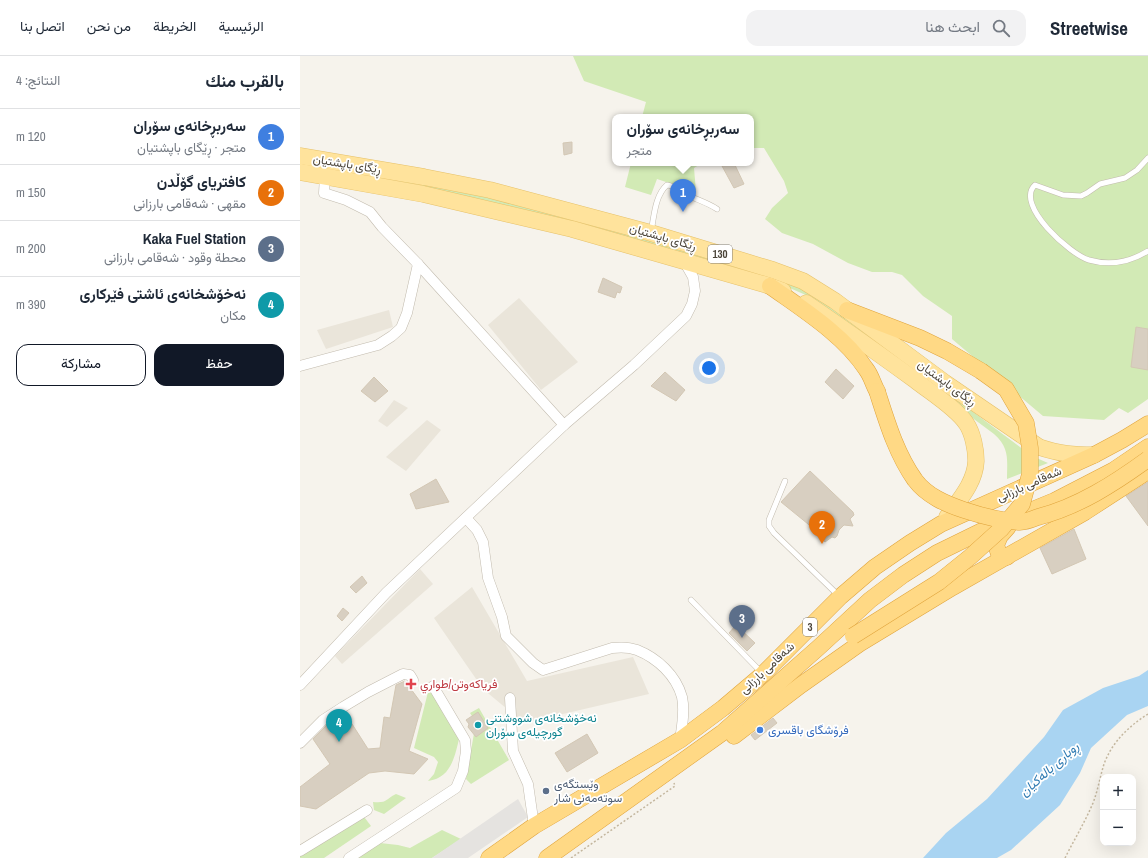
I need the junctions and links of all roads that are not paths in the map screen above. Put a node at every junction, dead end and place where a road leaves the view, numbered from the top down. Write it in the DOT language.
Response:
graph roads {
  1 [pos="1148,158"];
  2 [pos="310,167"];
  3 [pos="717,209"];
  4 [pos="651,233"];
  5 [pos="1148,251"];
  6 [pos="683,260"];
  7 [pos="418,264"];
  8 [pos="770,286"];
  9 [pos="847,310"];
  10 [pos="300,366"];
  11 [pos="1148,424"];
  12 [pos="564,425"];
  13 [pos="1148,447"];
  14 [pos="1094,455"];
  15 [pos="1148,459"];
  16 [pos="1148,471"];
  17 [pos="785,481"];
  18 [pos="1031,511"];
  19 [pos="466,518"];
  20 [pos="942,524"];
  21 [pos="996,545"];
  22 [pos="1007,556"];
  23 [pos="981,571"];
  24 [pos="840,597"];
  25 [pos="691,600"];
  26 [pos="763,674"];
  27 [pos="413,680"];
  28 [pos="300,685"];
  29 [pos="433,686"];
  30 [pos="510,698"];
  31 [pos="722,733"];
  32 [pos="680,740"];
  33 [pos="300,743"];
  34 [pos="685,760"];
  35 [pos="367,810"];
  36 [pos="534,826"];
  37 [pos="300,851"];
  38 [pos="505,853"];
  39 [pos="349,858"];
  40 [pos="489,858"];
  41 [pos="547,858"];
  1 -- 5 [label="lane"];
  2 -- 4 [label="main road, ڕێگای باپشتیان / 130"];
  2 -- 6 [label="main road, ڕێگای باپشتیان / 130"];
  2 -- 7 [label="street"];
  3 -- 4 [label="lane"];
  4 -- 9 [label="main road, ڕێگای باپشتیان / 130"];
  6 -- 8 [label="main road, ڕێگای باپشتیان / 130"];
  6 -- 12 [label="street"];
  7 -- 10 [label="street"];
  7 -- 12 [label="street"];
  8 -- 15 [label="highway, bridge"];
  8 -- 20 [label="main road, ڕێگای باپشتیان / 130"];
  9 -- 14 [label="main road, ڕێگای باپشتیان / 130"];
  9 -- 31 [label="highway, bridge"];
  11 -- 14 [label="highway, شەقامی بارزانی / 3"];
  12 -- 19 [label="street"];
  13 -- 18 [label="highway, شەقامی بارزانی / 3"];
  14 -- 20 [label="highway, شەقامی بارزانی / 3"];
  16 -- 22 [label="highway"];
  17 -- 24 [label="lane"];
  18 -- 21 [label="highway"];
  18 -- 31 [label="highway, شەقامی بارزانی / 3"];
  19 -- 28 [label="street"];
  19 -- 32 [label="street"];
  20 -- 24 [label="highway, شەقامی بارزانی / 3"];
  21 -- 22 [label="highway"];
  21 -- 23 [label="highway"];
  22 -- 23 [label="highway"];
  23 -- 34 [label="highway"];
  24 -- 26 [label="highway, شەقامی بارزانی / 3"];
  25 -- 26 [label="lane"];
  26 -- 32 [label="highway, شەقامی بارزانی / 3"];
  27 -- 33 [label="street"];
  29 -- 39 [label="street"];
  30 -- 36 [label="street"];
  31 -- 34 [label="highway, شەقامی بارزانی / 3"];
  32 -- 36 [label="highway, شەقامی بارزانی / 3"];
  34 -- 41 [label="highway, شەقامی بارزانی / 3"];
  35 -- 37 [label="street"];
  36 -- 38 [label="highway, شەقامی بارزانی / 3"];
  38 -- 40 [label="highway, شەقامی بارزانی / 3"];
}
